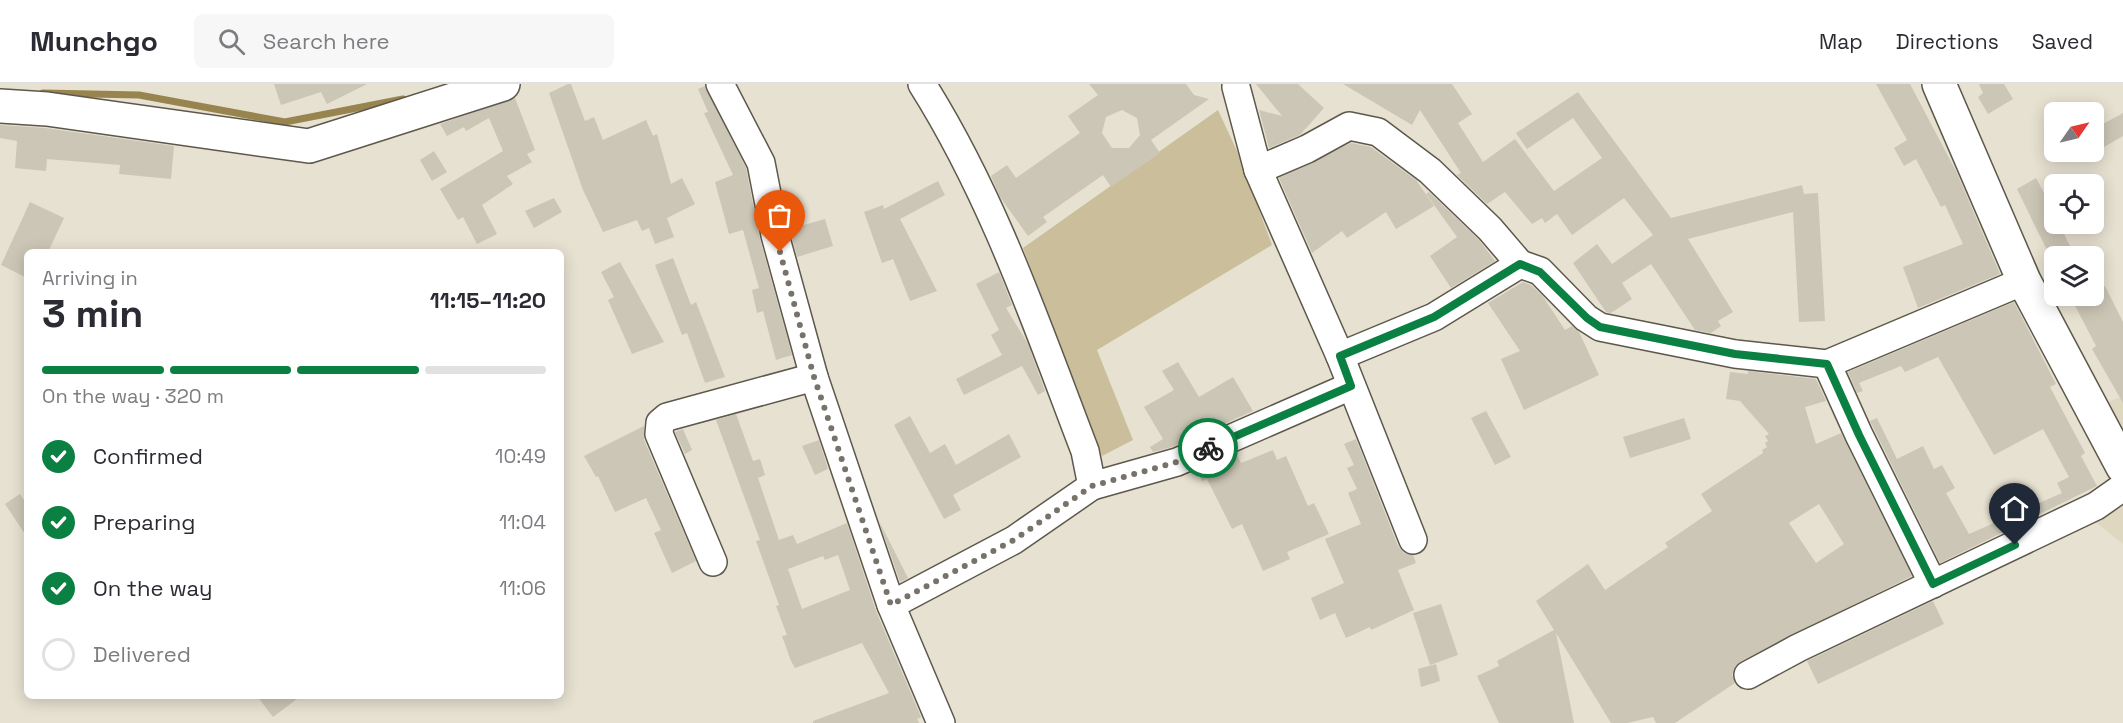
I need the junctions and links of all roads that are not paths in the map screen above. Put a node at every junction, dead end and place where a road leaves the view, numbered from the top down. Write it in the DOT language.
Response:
graph roads {
  1 [pos="502,84"];
  2 [pos="720,84"];
  3 [pos="922,84"];
  4 [pos="1939,84"];
  5 [pos="1236,87"];
  6 [pos="0,106"];
  7 [pos="1258,170"];
  8 [pos="1520,264"];
  9 [pos="2024,281"];
  10 [pos="1340,356"];
  11 [pos="1827,364"];
  12 [pos="814,377"];
  13 [pos="1351,386"];
  14 [pos="2123,467"];
  15 [pos="1092,486"];
  16 [pos="2123,487"];
  17 [pos="1413,540"];
  18 [pos="713,562"];
  19 [pos="1933,584"];
  20 [pos="891,605"];
  21 [pos="1748,675"];
  22 [pos="942,723"];
  1 -- 6 [label="street"];
  2 -- 12 [label="street"];
  3 -- 15 [label="street"];
  4 -- 9 [label="street"];
  5 -- 7 [label="street"];
  7 -- 8 [label="street"];
  7 -- 10 [label="street"];
  8 -- 10 [label="street"];
  8 -- 11 [label="street"];
  9 -- 11 [label="street"];
  9 -- 14 [label="street"];
  10 -- 13 [label="street"];
  11 -- 19 [label="street"];
  12 -- 18 [label="street"];
  12 -- 20 [label="street"];
  13 -- 15 [label="street"];
  13 -- 17 [label="street"];
  15 -- 20 [label="street"];
  16 -- 19 [label="street"];
  19 -- 21 [label="street"];
  20 -- 22 [label="street"];
}
